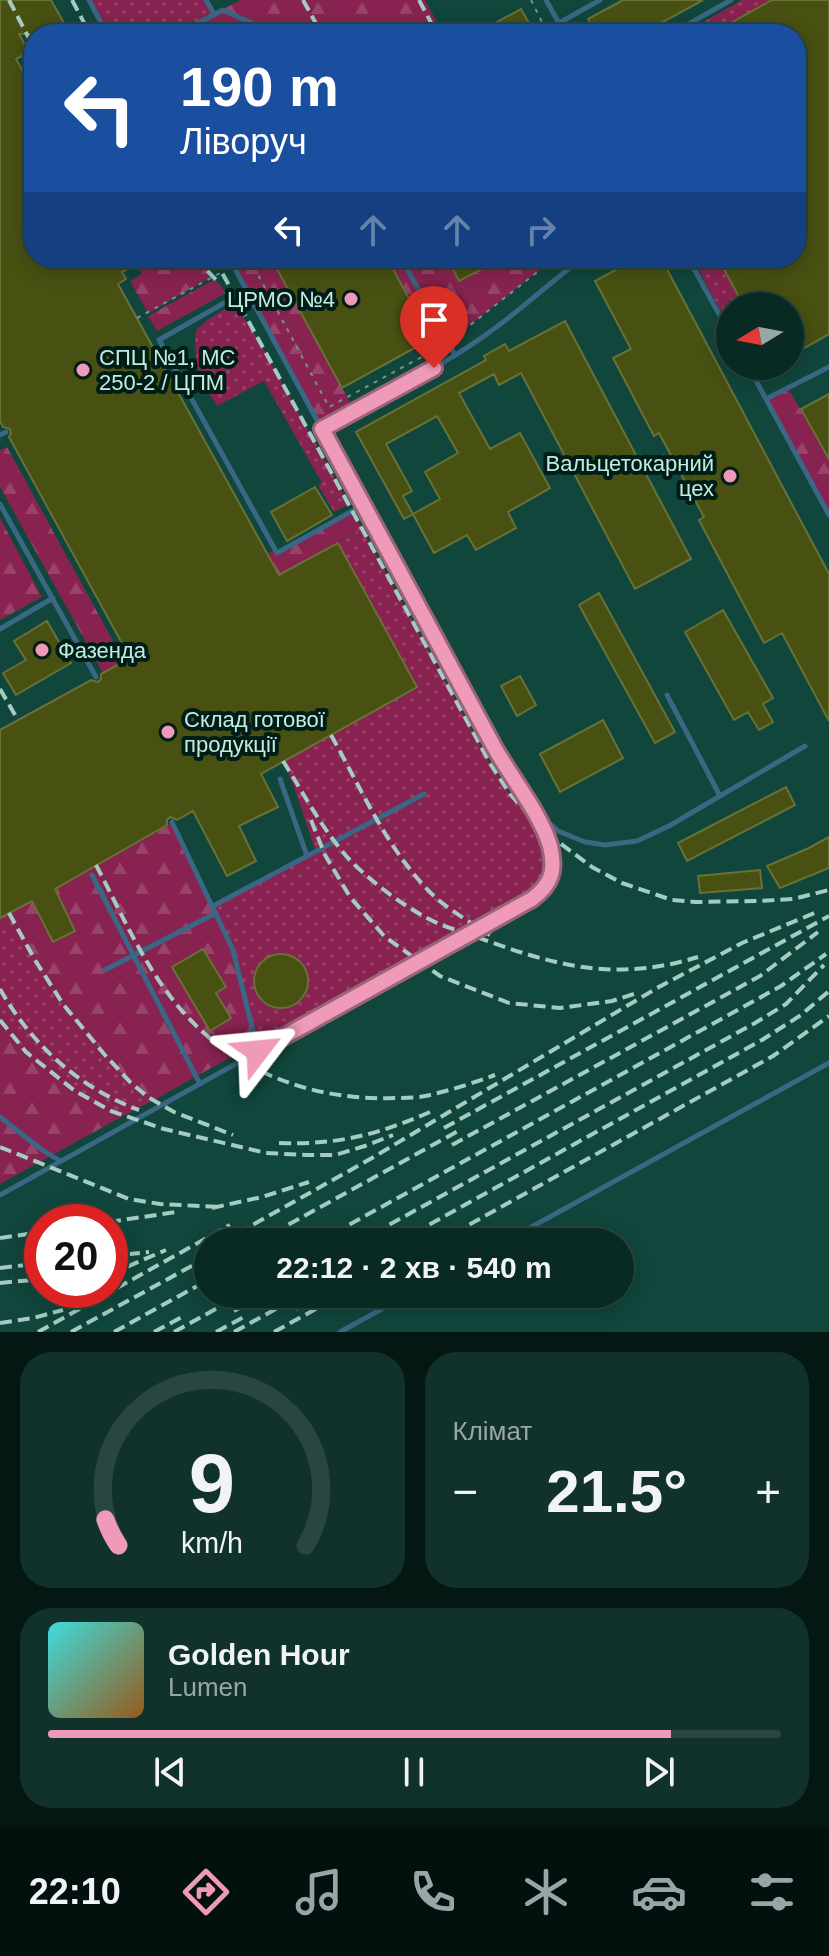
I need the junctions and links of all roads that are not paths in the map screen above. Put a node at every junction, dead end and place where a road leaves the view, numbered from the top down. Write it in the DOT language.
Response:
graph roads {
  1 [pos="89,0"];
  2 [pos="206,0"];
  3 [pos="546,0"];
  4 [pos="600,0"];
  5 [pos="731,0"];
  6 [pos="214,14"];
  7 [pos="559,23"];
  8 [pos="102,24"];
  9 [pos="196,24"];
  10 [pos="254,24"];
  11 [pos="689,24"];
  12 [pos="234,268"];
  13 [pos="406,268"];
  14 [pos="569,268"];
  15 [pos="694,268"];
  16 [pos="247,290"];
  17 [pos="716,309"];
  18 [pos="455,355"];
  19 [pos="829,367"];
  20 [pos="756,380"];
  21 [pos="766,399"];
  22 [pos="322,429"];
  23 [pos="0,504"];
  24 [pos="363,505"];
  25 [pos="829,515"];
  26 [pos="53,598"];
  27 [pos="0,629"];
  28 [pos="96,677"];
  29 [pos="667,695"];
  30 [pos="805,746"];
  31 [pos="280,779"];
  32 [pos="424,794"];
  33 [pos="720,796"];
  34 [pos="530,806"];
  35 [pos="172,822"];
  36 [pos="307,856"];
  37 [pos="92,875"];
  38 [pos="215,910"];
  39 [pos="133,955"];
  40 [pos="105,970"];
  41 [pos="258,1051"];
  42 [pos="829,1063"];
  43 [pos="200,1084"];
  44 [pos="0,1117"];
  45 [pos="60,1161"];
  46 [pos="0,1195"];
  47 [pos="529,1228"];
  48 [pos="384,1308"];
  49 [pos="340,1332"];
  1 -- 8 [label="lane"];
  2 -- 6 [label="lane"];
  3 -- 7 [label="lane"];
  4 -- 7 [label="lane"];
  5 -- 11 [label="lane"];
  6 -- 9 [label="lane"];
  6 -- 10 [label="lane"];
  12 -- 16 [label="lane"];
  13 -- 18 [label="lane"];
  14 -- 18 [label="lane"];
  15 -- 17 [label="lane"];
  16 -- 22 [label="lane"];
  16 -- 24 [label="lane"];
  18 -- 22 [label="lane"];
  19 -- 21 [label="lane"];
  20 -- 21 [label="lane"];
  21 -- 25 [label="lane"];
  22 -- 24 [label="lane"];
  23 -- 26 [label="lane"];
  24 -- 34 [label="lane"];
  26 -- 27 [label="lane"];
  26 -- 28 [label="lane"];
  29 -- 33 [label="lane"];
  30 -- 33 [label="lane"];
  31 -- 36 [label="lane"];
  32 -- 36 [label="lane"];
  33 -- 34 [label="lane"];
  34 -- 41 [label="lane"];
  35 -- 38 [label="lane"];
  36 -- 38 [label="lane"];
  37 -- 39 [label="lane"];
  38 -- 39 [label="lane"];
  38 -- 41 [label="lane"];
  39 -- 40 [label="lane"];
  39 -- 43 [label="lane"];
  41 -- 43 [label="lane"];
  42 -- 47 [label="lane"];
  43 -- 45 [label="lane"];
  44 -- 45 [label="lane"];
  45 -- 46 [label="lane"];
  48 -- 49 [label="lane"];
}
